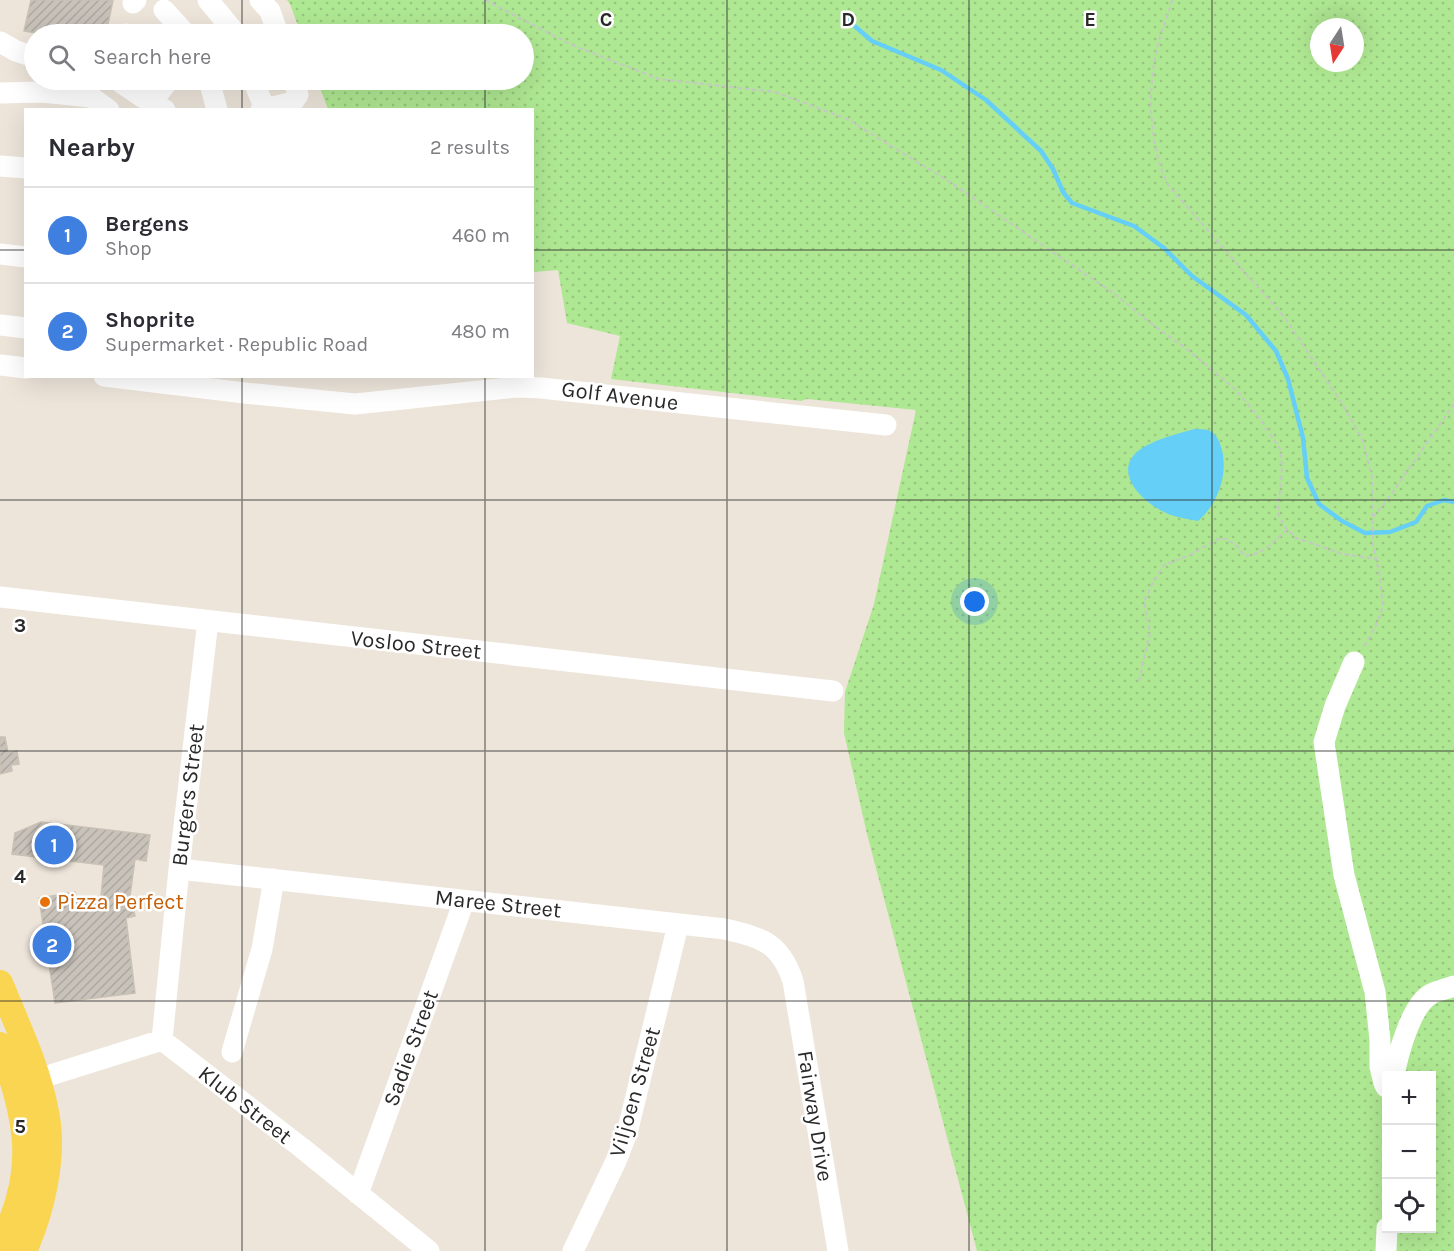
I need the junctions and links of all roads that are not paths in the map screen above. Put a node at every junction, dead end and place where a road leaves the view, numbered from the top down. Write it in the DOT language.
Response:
graph roads {
  1 [pos="208,0"];
  2 [pos="260,0"];
  3 [pos="164,10"];
  4 [pos="177,24"];
  5 [pos="228,24"];
  6 [pos="275,24"];
  7 [pos="0,42"];
  8 [pos="24,54"];
  9 [pos="132,90"];
  10 [pos="165,90"];
  11 [pos="212,90"];
  12 [pos="257,90"];
  13 [pos="297,90"];
  14 [pos="0,93"];
  15 [pos="157,107"];
  16 [pos="106,108"];
  17 [pos="216,108"];
  18 [pos="263,108"];
  19 [pos="267,108"];
  20 [pos="0,166"];
  21 [pos="24,168"];
  22 [pos="0,254"];
  23 [pos="24,257"];
  24 [pos="0,326"];
  25 [pos="24,328"];
  26 [pos="0,365"];
  27 [pos="24,368"];
  28 [pos="138,378"];
  29 [pos="171,380"];
  30 [pos="886,425"];
  31 [pos="0,597"];
  32 [pos="208,621"];
  33 [pos="1354,662"];
  34 [pos="833,691"];
  35 [pos="179,869"];
  36 [pos="274,879"];
  37 [pos="465,901"];
  38 [pos="678,926"];
  39 [pos="793,981"];
  40 [pos="0,983"];
  41 [pos="1454,986"];
  42 [pos="162,1040"];
  43 [pos="0,1046"];
  44 [pos="232,1053"];
  45 [pos="1395,1071"];
  46 [pos="1382,1075"];
  47 [pos="38,1079"];
  48 [pos="358,1194"];
  49 [pos="1387,1233"];
  50 [pos="0,1245"];
  51 [pos="24,1251"];
  52 [pos="429,1251"];
  53 [pos="573,1251"];
  54 [pos="838,1251"];
  55 [pos="1386,1251"];
  1 -- 5 [label="street"];
  2 -- 6 [label="street"];
  3 -- 4 [label="street"];
  7 -- 8 [label="street"];
  9 -- 15 [label="street"];
  10 -- 15 [label="street"];
  11 -- 17 [label="street"];
  12 -- 18 [label="street"];
  13 -- 19 [label="street"];
  14 -- 16 [label="street"];
  20 -- 21 [label="street"];
  22 -- 23 [label="street"];
  24 -- 25 [label="street"];
  26 -- 27 [label="street"];
  28 -- 29 [label="street, Golf Avenue"];
  29 -- 30 [label="street, Golf Avenue"];
  31 -- 32 [label="street, Vosloo Street"];
  32 -- 34 [label="street, Vosloo Street"];
  32 -- 35 [label="street, Burgers Street"];
  33 -- 46 [label="street"];
  35 -- 36 [label="street, Maree Street"];
  35 -- 42 [label="street, Burgers Street"];
  36 -- 37 [label="street, Maree Street"];
  36 -- 44 [label="street"];
  37 -- 38 [label="street, Maree Street"];
  37 -- 48 [label="street, Sadie Street"];
  38 -- 39 [label="street, Maree Street"];
  38 -- 53 [label="street, Viljoen Street"];
  39 -- 54 [label="street, Fairway Drive"];
  40 -- 47 [label="main road"];
  41 -- 45 [label="street"];
  42 -- 47 [label="street"];
  42 -- 48 [label="street, Klub Street"];
  43 -- 50 [label="main road"];
  47 -- 51 [label="main road"];
  48 -- 52 [label="street, Klub Street"];
  49 -- 55 [label="street"];
}
